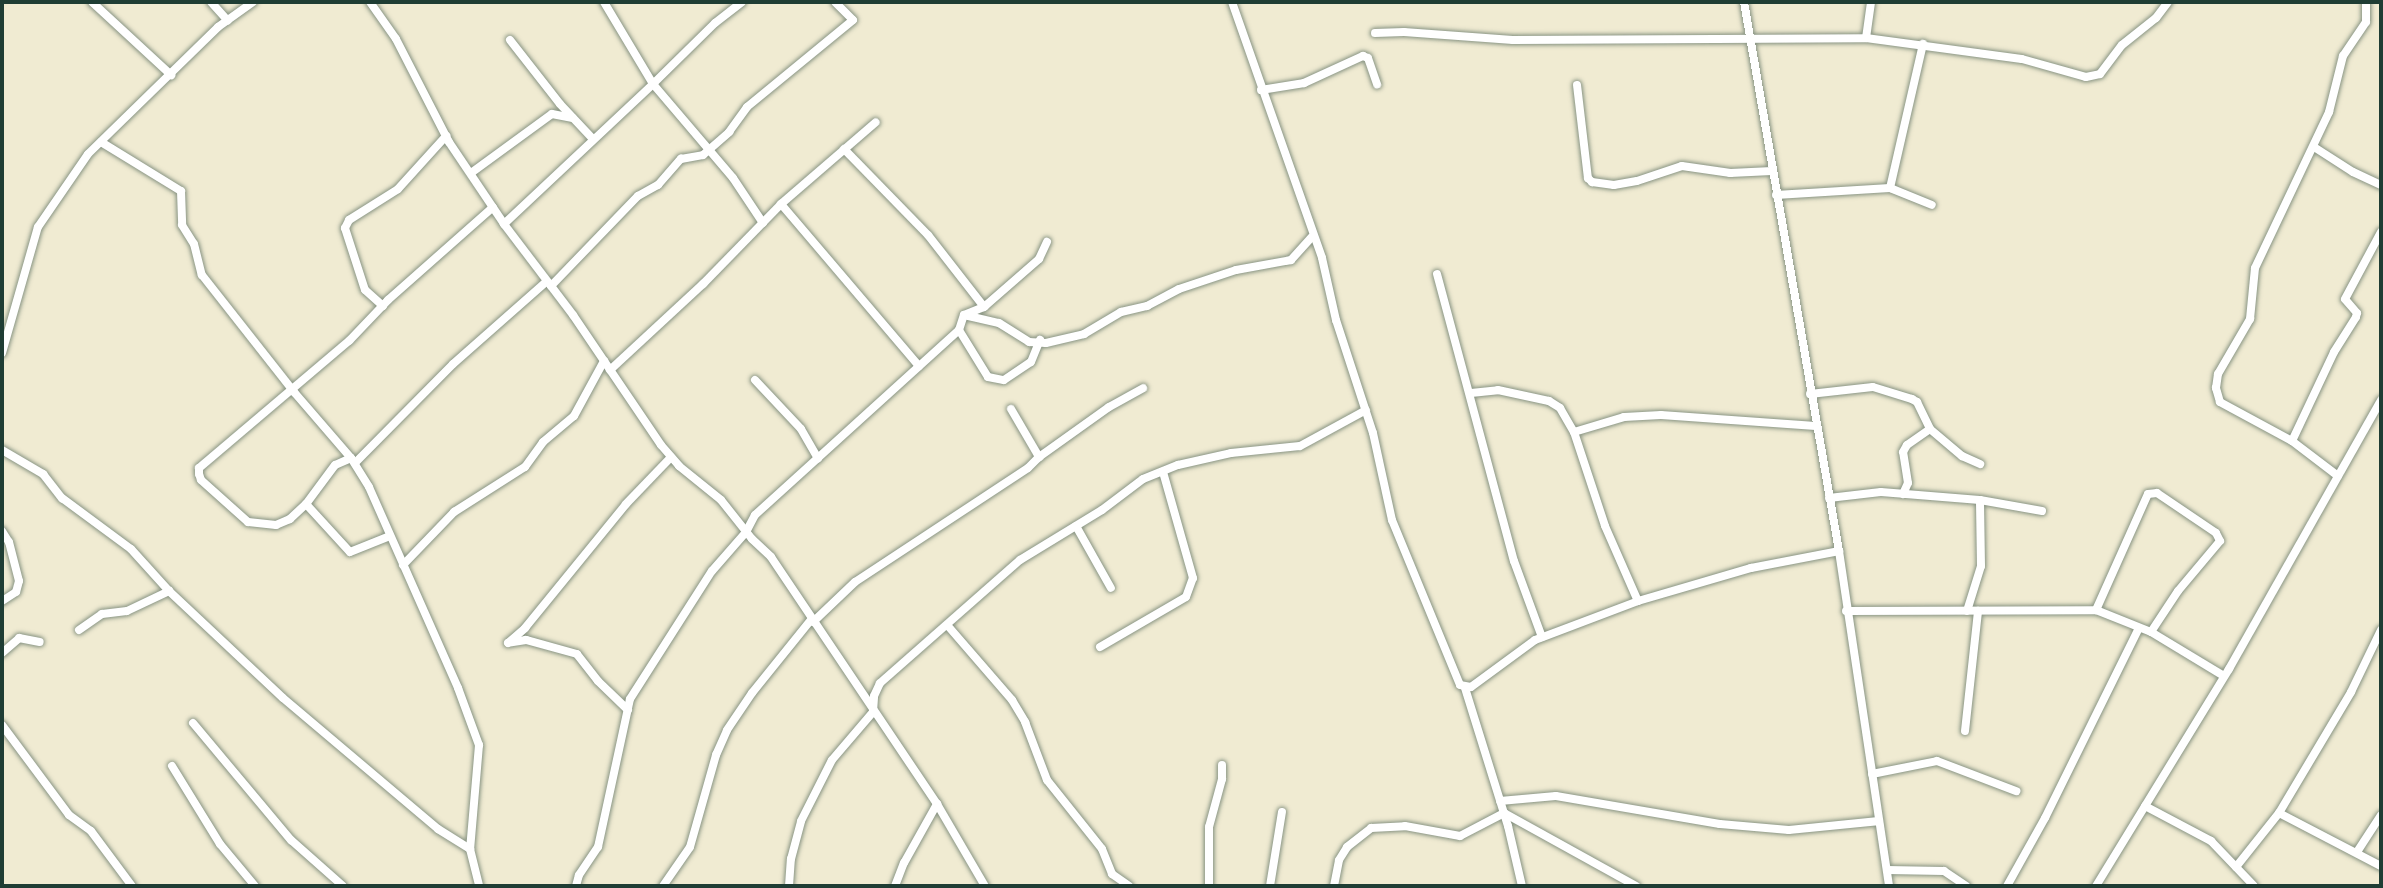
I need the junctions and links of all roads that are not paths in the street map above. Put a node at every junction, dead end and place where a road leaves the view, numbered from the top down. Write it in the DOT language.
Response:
graph roads {
  1 [pos="92,2"];
  2 [pos="211,2"];
  3 [pos="253,2"];
  4 [pos="370,2"];
  5 [pos="604,2"];
  6 [pos="742,2"];
  7 [pos="835,2"];
  8 [pos="1232,2"];
  9 [pos="1744,2"];
  10 [pos="1871,2"];
  11 [pos="2168,2"];
  12 [pos="2366,2"];
  13 [pos="228,20"];
  14 [pos="1376,33"];
  15 [pos="1751,37"];
  16 [pos="1866,38"];
  17 [pos="510,40"];
  18 [pos="1923,44"];
  19 [pos="171,75"];
  20 [pos="653,84"];
  21 [pos="1377,85"];
  22 [pos="1577,85"];
  23 [pos="1261,90"];
  24 [pos="573,118"];
  25 [pos="876,122"];
  26 [pos="446,136"];
  27 [pos="593,139"];
  28 [pos="101,142"];
  29 [pos="2314,147"];
  30 [pos="845,149"];
  31 [pos="708,150"];
  32 [pos="1772,171"];
  33 [pos="471,173"];
  34 [pos="2381,185"];
  35 [pos="1889,188"];
  36 [pos="1776,195"];
  37 [pos="781,204"];
  38 [pos="1932,205"];
  39 [pos="493,207"];
  40 [pos="763,223"];
  41 [pos="504,224"];
  42 [pos="2381,232"];
  43 [pos="1312,237"];
  44 [pos="1047,242"];
  45 [pos="1437,274"];
  46 [pos="549,284"];
  47 [pos="383,306"];
  48 [pos="984,307"];
  49 [pos="964,315"];
  50 [pos="958,330"];
  51 [pos="1040,341"];
  52 [pos="2,353"];
  53 [pos="604,361"];
  54 [pos="919,366"];
  55 [pos="610,370"];
  56 [pos="755,380"];
  57 [pos="291,388"];
  58 [pos="1143,388"];
  59 [pos="1471,393"];
  60 [pos="1810,394"];
  61 [pos="2381,400"];
  62 [pos="1011,409"];
  63 [pos="1366,410"];
  64 [pos="1816,426"];
  65 [pos="1930,429"];
  66 [pos="1574,432"];
  67 [pos="2292,442"];
  68 [pos="2,450"];
  69 [pos="671,457"];
  70 [pos="1038,457"];
  71 [pos="818,459"];
  72 [pos="353,460"];
  73 [pos="1980,464"];
  74 [pos="1163,472"];
  75 [pos="2337,476"];
  76 [pos="1903,494"];
  77 [pos="1829,498"];
  78 [pos="1980,500"];
  79 [pos="306,504"];
  80 [pos="2042,511"];
  81 [pos="1076,526"];
  82 [pos="2,531"];
  83 [pos="746,532"];
  84 [pos="390,536"];
  85 [pos="1839,551"];
  86 [pos="403,565"];
  87 [pos="1111,588"];
  88 [pos="169,591"];
  89 [pos="2,601"];
  90 [pos="1638,601"];
  91 [pos="1846,611"];
  92 [pos="1967,611"];
  93 [pos="1978,611"];
  94 [pos="2096,611"];
  95 [pos="812,621"];
  96 [pos="948,626"];
  97 [pos="2139,628"];
  98 [pos="79,630"];
  99 [pos="2381,630"];
  100 [pos="2151,632"];
  101 [pos="1542,637"];
  102 [pos="40,642"];
  103 [pos="1100,647"];
  104 [pos="2,653"];
  105 [pos="2224,676"];
  106 [pos="1465,688"];
  107 [pos="628,710"];
  108 [pos="873,712"];
  109 [pos="193,723"];
  110 [pos="2,725"];
  111 [pos="1965,731"];
  112 [pos="1222,765"];
  113 [pos="172,766"];
  114 [pos="1872,775"];
  115 [pos="2016,791"];
  116 [pos="1500,801"];
  117 [pos="937,804"];
  118 [pos="2145,806"];
  119 [pos="1282,812"];
  120 [pos="1504,813"];
  121 [pos="2279,813"];
  122 [pos="2381,815"];
  123 [pos="1879,821"];
  124 [pos="470,849"];
  125 [pos="2357,852"];
  126 [pos="2381,866"];
  127 [pos="2236,867"];
  128 [pos="1887,870"];
  129 [pos="132,886"];
  130 [pos="255,886"];
  131 [pos="343,886"];
  132 [pos="479,886"];
  133 [pos="576,886"];
  134 [pos="663,886"];
  135 [pos="789,886"];
  136 [pos="895,886"];
  137 [pos="985,886"];
  138 [pos="1129,886"];
  139 [pos="1209,886"];
  140 [pos="1270,886"];
  141 [pos="1334,886"];
  142 [pos="1521,886"];
  143 [pos="1636,886"];
  144 [pos="1889,886"];
  145 [pos="1966,886"];
  146 [pos="2007,886"];
  147 [pos="2096,886"];
  148 [pos="2254,886"];
  1 -- 19 [label="street"];
  2 -- 13 [label="street"];
  3 -- 13 [label="street"];
  4 -- 26 [label="street"];
  5 -- 20 [label="street"];
  6 -- 20 [label="street"];
  7 -- 31 [label="street"];
  8 -- 23 [label="street"];
  9 -- 15 [label="street"];
  10 -- 16 [label="street"];
  11 -- 18 [label="street"];
  12 -- 29 [label="street"];
  13 -- 19 [label="street"];
  14 -- 15 [label="street"];
  15 -- 16 [label="street"];
  15 -- 32 [label="street"];
  16 -- 18 [label="street"];
  17 -- 24 [label="street"];
  18 -- 35 [label="street"];
  19 -- 28 [label="street"];
  20 -- 27 [label="street"];
  20 -- 31 [label="street"];
  21 -- 23 [label="street"];
  22 -- 32 [label="street"];
  23 -- 43 [label="street"];
  24 -- 27 [label="street"];
  24 -- 33 [label="street"];
  25 -- 30 [label="street"];
  26 -- 33 [label="street"];
  26 -- 47 [label="street"];
  27 -- 41 [label="street"];
  28 -- 52 [label="street"];
  28 -- 57 [label="street"];
  29 -- 34 [label="street"];
  29 -- 67 [label="street"];
  30 -- 37 [label="street"];
  30 -- 48 [label="street"];
  31 -- 40 [label="street"];
  31 -- 46 [label="street"];
  32 -- 36 [label="street"];
  33 -- 39 [label="street"];
  35 -- 36 [label="street"];
  35 -- 38 [label="street"];
  36 -- 60 [label="street"];
  37 -- 40 [label="street"];
  37 -- 54 [label="street"];
  39 -- 41 [label="street"];
  39 -- 47 [label="street"];
  40 -- 55 [label="street"];
  41 -- 46 [label="street"];
  42 -- 67 [label="street"];
  43 -- 51 [label="street"];
  43 -- 63 [label="street"];
  44 -- 48 [label="street"];
  45 -- 59 [label="street"];
  46 -- 53 [label="street"];
  46 -- 72 [label="street"];
  47 -- 57 [label="street"];
  48 -- 49 [label="street"];
  49 -- 50 [label="street"];
  49 -- 51 [label="street"];
  50 -- 51 [label="street"];
  50 -- 54 [label="street"];
  53 -- 55 [label="street"];
  53 -- 86 [label="street"];
  54 -- 71 [label="street"];
  55 -- 69 [label="street"];
  56 -- 71 [label="street"];
  57 -- 72 [label="street"];
  57 -- 79 [label="street"];
  58 -- 70 [label="street"];
  59 -- 66 [label="street"];
  59 -- 101 [label="street"];
  60 -- 64 [label="street"];
  60 -- 65 [label="street"];
  61 -- 75 [label="street"];
  62 -- 70 [label="street"];
  63 -- 74 [label="street"];
  63 -- 106 [label="street"];
  64 -- 66 [label="street"];
  64 -- 77 [label="street"];
  65 -- 73 [label="street"];
  65 -- 76 [label="street"];
  66 -- 90 [label="street"];
  67 -- 75 [label="street"];
  68 -- 88 [label="street"];
  69 -- 83 [label="street"];
  69 -- 107 [label="street"];
  70 -- 95 [label="street"];
  71 -- 83 [label="street"];
  72 -- 79 [label="street"];
  72 -- 84 [label="street"];
  74 -- 81 [label="street"];
  74 -- 103 [label="street"];
  75 -- 105 [label="street"];
  76 -- 77 [label="street"];
  76 -- 78 [label="street"];
  77 -- 85 [label="street"];
  78 -- 80 [label="street"];
  78 -- 92 [label="street"];
  79 -- 84 [label="street"];
  81 -- 87 [label="street"];
  81 -- 96 [label="street"];
  82 -- 89 [label="street"];
  83 -- 95 [label="street"];
  83 -- 107 [label="street"];
  84 -- 86 [label="street"];
  85 -- 90 [label="street"];
  85 -- 91 [label="street"];
  86 -- 124 [label="street"];
  88 -- 98 [label="street"];
  88 -- 124 [label="street"];
  90 -- 101 [label="street"];
  91 -- 92 [label="street"];
  91 -- 114 [label="street"];
  92 -- 93 [label="street"];
  93 -- 94 [label="street"];
  93 -- 111 [label="street"];
  94 -- 97 [label="street"];
  94 -- 100 [label="street"];
  95 -- 108 [label="street"];
  95 -- 134 [label="street"];
  96 -- 108 [label="street"];
  96 -- 138 [label="street"];
  97 -- 100 [label="street"];
  97 -- 146 [label="street"];
  99 -- 121 [label="street"];
  100 -- 105 [label="street"];
  101 -- 106 [label="street"];
  102 -- 104 [label="street"];
  105 -- 118 [label="street"];
  106 -- 116 [label="street"];
  107 -- 133 [label="street"];
  108 -- 117 [label="street"];
  108 -- 135 [label="street"];
  109 -- 131 [label="street"];
  110 -- 129 [label="street"];
  112 -- 139 [label="street"];
  113 -- 130 [label="street"];
  114 -- 115 [label="street"];
  114 -- 123 [label="street"];
  116 -- 120 [label="street"];
  116 -- 123 [label="street"];
  117 -- 136 [label="street"];
  117 -- 137 [label="street"];
  118 -- 127 [label="street"];
  118 -- 147 [label="street"];
  119 -- 140 [label="street"];
  120 -- 141 [label="street"];
  120 -- 142 [label="street"];
  120 -- 143 [label="street"];
  121 -- 125 [label="street"];
  121 -- 127 [label="street"];
  122 -- 125 [label="street"];
  123 -- 128 [label="street"];
  124 -- 132 [label="street"];
  125 -- 126 [label="street"];
  127 -- 148 [label="street"];
  128 -- 144 [label="street"];
  128 -- 145 [label="street"];
}
